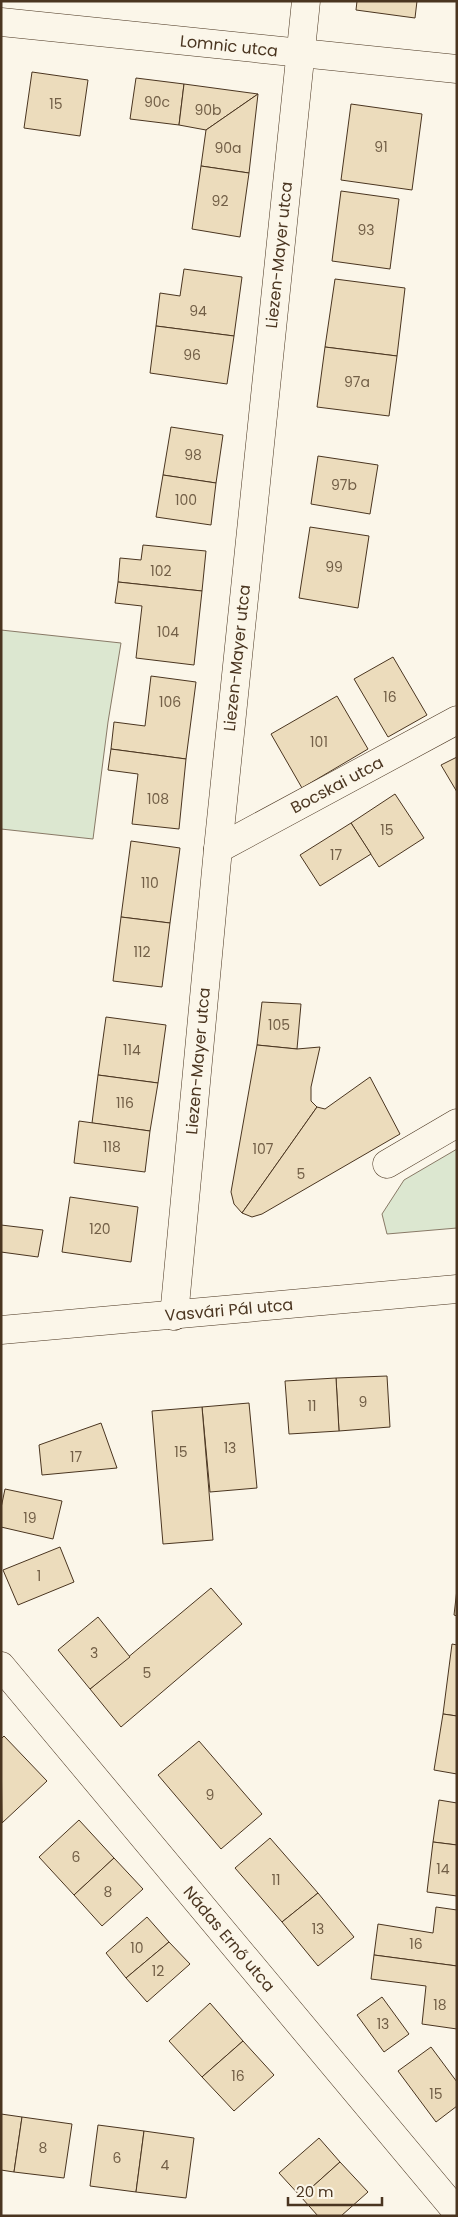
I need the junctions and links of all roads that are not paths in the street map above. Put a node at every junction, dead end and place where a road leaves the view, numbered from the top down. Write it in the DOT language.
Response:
graph roads {
  1 [pos="306,1"];
  2 [pos="1,22"];
  3 [pos="300,54"];
  4 [pos="457,69"];
  5 [pos="457,720"];
  6 [pos="218,849"];
  7 [pos="457,1123"];
  8 [pos="387,1164"];
  9 [pos="457,1289"];
  10 [pos="174,1316"];
  11 [pos="1,1330"];
  12 [pos="1,1666"];
  13 [pos="457,2212"];
  1 -- 3 [label="street, Liezen-Mayer utca"];
  2 -- 3 [label="street, Lomnic utca"];
  3 -- 4 [label="street, Lomnic utca"];
  3 -- 6 [label="street, Liezen-Mayer utca"];
  5 -- 6 [label="street, Bocskai utca"];
  6 -- 10 [label="street, Liezen-Mayer utca"];
  7 -- 8 [label="street"];
  9 -- 10 [label="street, Vasvári Pál utca"];
  10 -- 11 [label="street, Vasvári Pál utca"];
  12 -- 13 [label="street, Nádas Ernő utca"];
}
